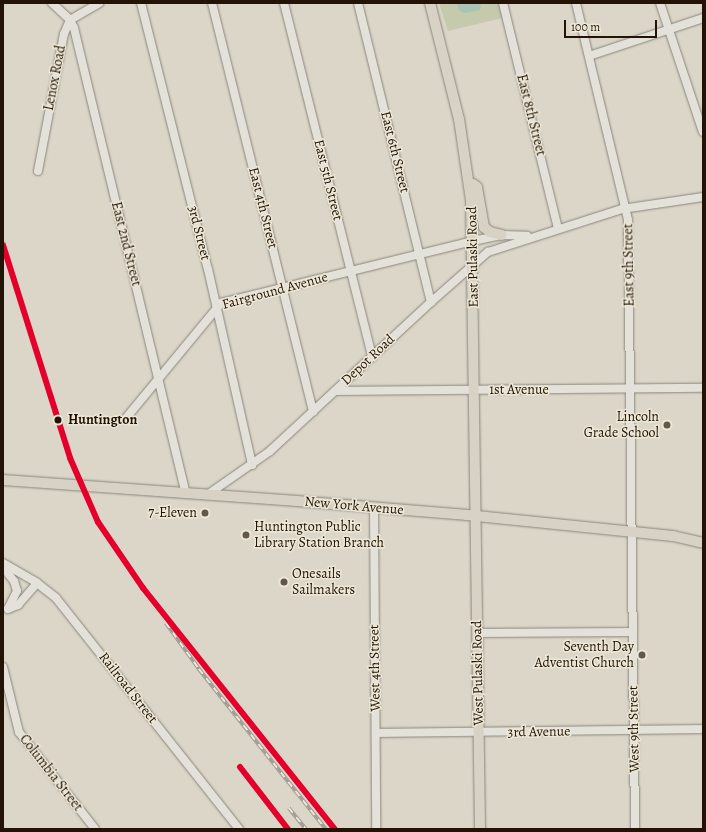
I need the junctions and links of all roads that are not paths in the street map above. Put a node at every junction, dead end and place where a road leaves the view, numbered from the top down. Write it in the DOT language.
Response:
graph roads {
  1 [pos="52,3"];
  2 [pos="99,3"];
  3 [pos="141,3"];
  4 [pos="212,3"];
  5 [pos="284,3"];
  6 [pos="358,3"];
  7 [pos="430,3"];
  8 [pos="503,3"];
  9 [pos="576,3"];
  10 [pos="660,3"];
  11 [pos="703,18"];
  12 [pos="70,20"];
  13 [pos="669,29"];
  14 [pos="589,56"];
  15 [pos="703,132"];
  16 [pos="38,171"];
  17 [pos="470,181"];
  18 [pos="703,197"];
  19 [pos="626,208"];
  20 [pos="558,228"];
  21 [pos="502,235"];
  22 [pos="534,236"];
  23 [pos="473,241"];
  24 [pos="420,255"];
  25 [pos="474,264"];
  26 [pos="351,272"];
  27 [pos="283,289"];
  28 [pos="431,302"];
  29 [pos="215,308"];
  30 [pos="372,357"];
  31 [pos="159,377"];
  32 [pos="631,388"];
  33 [pos="703,388"];
  34 [pos="474,390"];
  35 [pos="335,391"];
  36 [pos="313,412"];
  37 [pos="126,418"];
  38 [pos="252,465"];
  39 [pos="3,480"];
  40 [pos="186,493"];
  41 [pos="207,495"];
  42 [pos="374,508"];
  43 [pos="476,516"];
  44 [pos="632,532"];
  45 [pos="703,543"];
  46 [pos="3,563"];
  47 [pos="3,567"];
  48 [pos="37,583"];
  49 [pos="5,609"];
  50 [pos="632,632"];
  51 [pos="478,633"];
  52 [pos="3,667"];
  53 [pos="703,730"];
  54 [pos="634,731"];
  55 [pos="479,732"];
  56 [pos="376,733"];
  57 [pos="95,829"];
  58 [pos="239,829"];
  59 [pos="376,829"];
  60 [pos="480,829"];
  61 [pos="635,829"];
  1 -- 12 [label="street"];
  2 -- 12 [label="street"];
  3 -- 29 [label="street, 3rd Street"];
  4 -- 27 [label="street, East 4th Street"];
  5 -- 26 [label="street, East 5th Street"];
  6 -- 24 [label="street, East 6th Street"];
  7 -- 17 [label="main road, East Pulaski Road"];
  8 -- 20 [label="street, East 8th Street"];
  9 -- 14 [label="street, East 9th Street"];
  10 -- 13 [label="street"];
  11 -- 13 [label="street"];
  12 -- 16 [label="street, Lenox Road"];
  12 -- 31 [label="street, East 2nd Street"];
  13 -- 14 [label="street"];
  13 -- 15 [label="street"];
  14 -- 19 [label="street, East 9th Street"];
  17 -- 21 [label="main road"];
  17 -- 23 [label="main road, East Pulaski Road"];
  18 -- 19 [label="street, Depot Road"];
  19 -- 20 [label="street, Depot Road"];
  19 -- 32 [label="street, East 9th Street"];
  20 -- 22 [label="street, Depot Road"];
  21 -- 22 [label="street, Depot Road"];
  21 -- 23 [label="street, Depot Road"];
  22 -- 25 [label="street, Depot Road"];
  23 -- 24 [label="street, Fairground Avenue"];
  23 -- 25 [label="main road, East Pulaski Road"];
  24 -- 26 [label="street, Fairground Avenue"];
  24 -- 28 [label="street, East 6th Street"];
  25 -- 28 [label="street, Depot Road"];
  25 -- 34 [label="main road, East Pulaski Road"];
  26 -- 27 [label="street, Fairground Avenue"];
  26 -- 30 [label="street, East 5th Street"];
  27 -- 29 [label="street, Fairground Avenue"];
  27 -- 36 [label="street, East 4th Street"];
  28 -- 30 [label="street, Depot Road"];
  29 -- 31 [label="street, Fairground Avenue"];
  29 -- 38 [label="street, 3rd Street"];
  30 -- 35 [label="street, Depot Road"];
  31 -- 37 [label="street, Fairground Avenue"];
  31 -- 40 [label="street, East 2nd Street"];
  32 -- 33 [label="street, 1st Avenue"];
  32 -- 34 [label="street, 1st Avenue"];
  32 -- 44 [label="street, East 9th Street"];
  34 -- 35 [label="street, 1st Avenue"];
  34 -- 43 [label="main road, East Pulaski Road"];
  35 -- 36 [label="street, Depot Road"];
  36 -- 38 [label="street, Depot Road"];
  38 -- 41 [label="street, Depot Road"];
  39 -- 40 [label="main road, New York Avenue"];
  40 -- 41 [label="main road, New York Avenue"];
  41 -- 42 [label="main road, New York Avenue"];
  42 -- 43 [label="main road, New York Avenue"];
  42 -- 56 [label="street, West 4th Street"];
  43 -- 44 [label="main road, New York Avenue"];
  43 -- 51 [label="main road, West Pulaski Road"];
  44 -- 45 [label="main road, New York Avenue"];
  44 -- 50 [label="street, West 9th Street"];
  46 -- 48 [label="street, Railroad Street"];
  47 -- 49 [label="street"];
  48 -- 49 [label="street"];
  48 -- 58 [label="street, Railroad Street"];
  50 -- 51 [label="street"];
  50 -- 54 [label="street, West 9th Street"];
  51 -- 55 [label="main road, West Pulaski Road"];
  52 -- 57 [label="street, Columbia Street"];
  53 -- 54 [label="street, 3rd Avenue"];
  54 -- 55 [label="street, 3rd Avenue"];
  54 -- 61 [label="street, West 9th Street"];
  55 -- 56 [label="street, 3rd Avenue"];
  55 -- 60 [label="main road, West Pulaski Road"];
  56 -- 59 [label="street, West 4th Street"];
}
